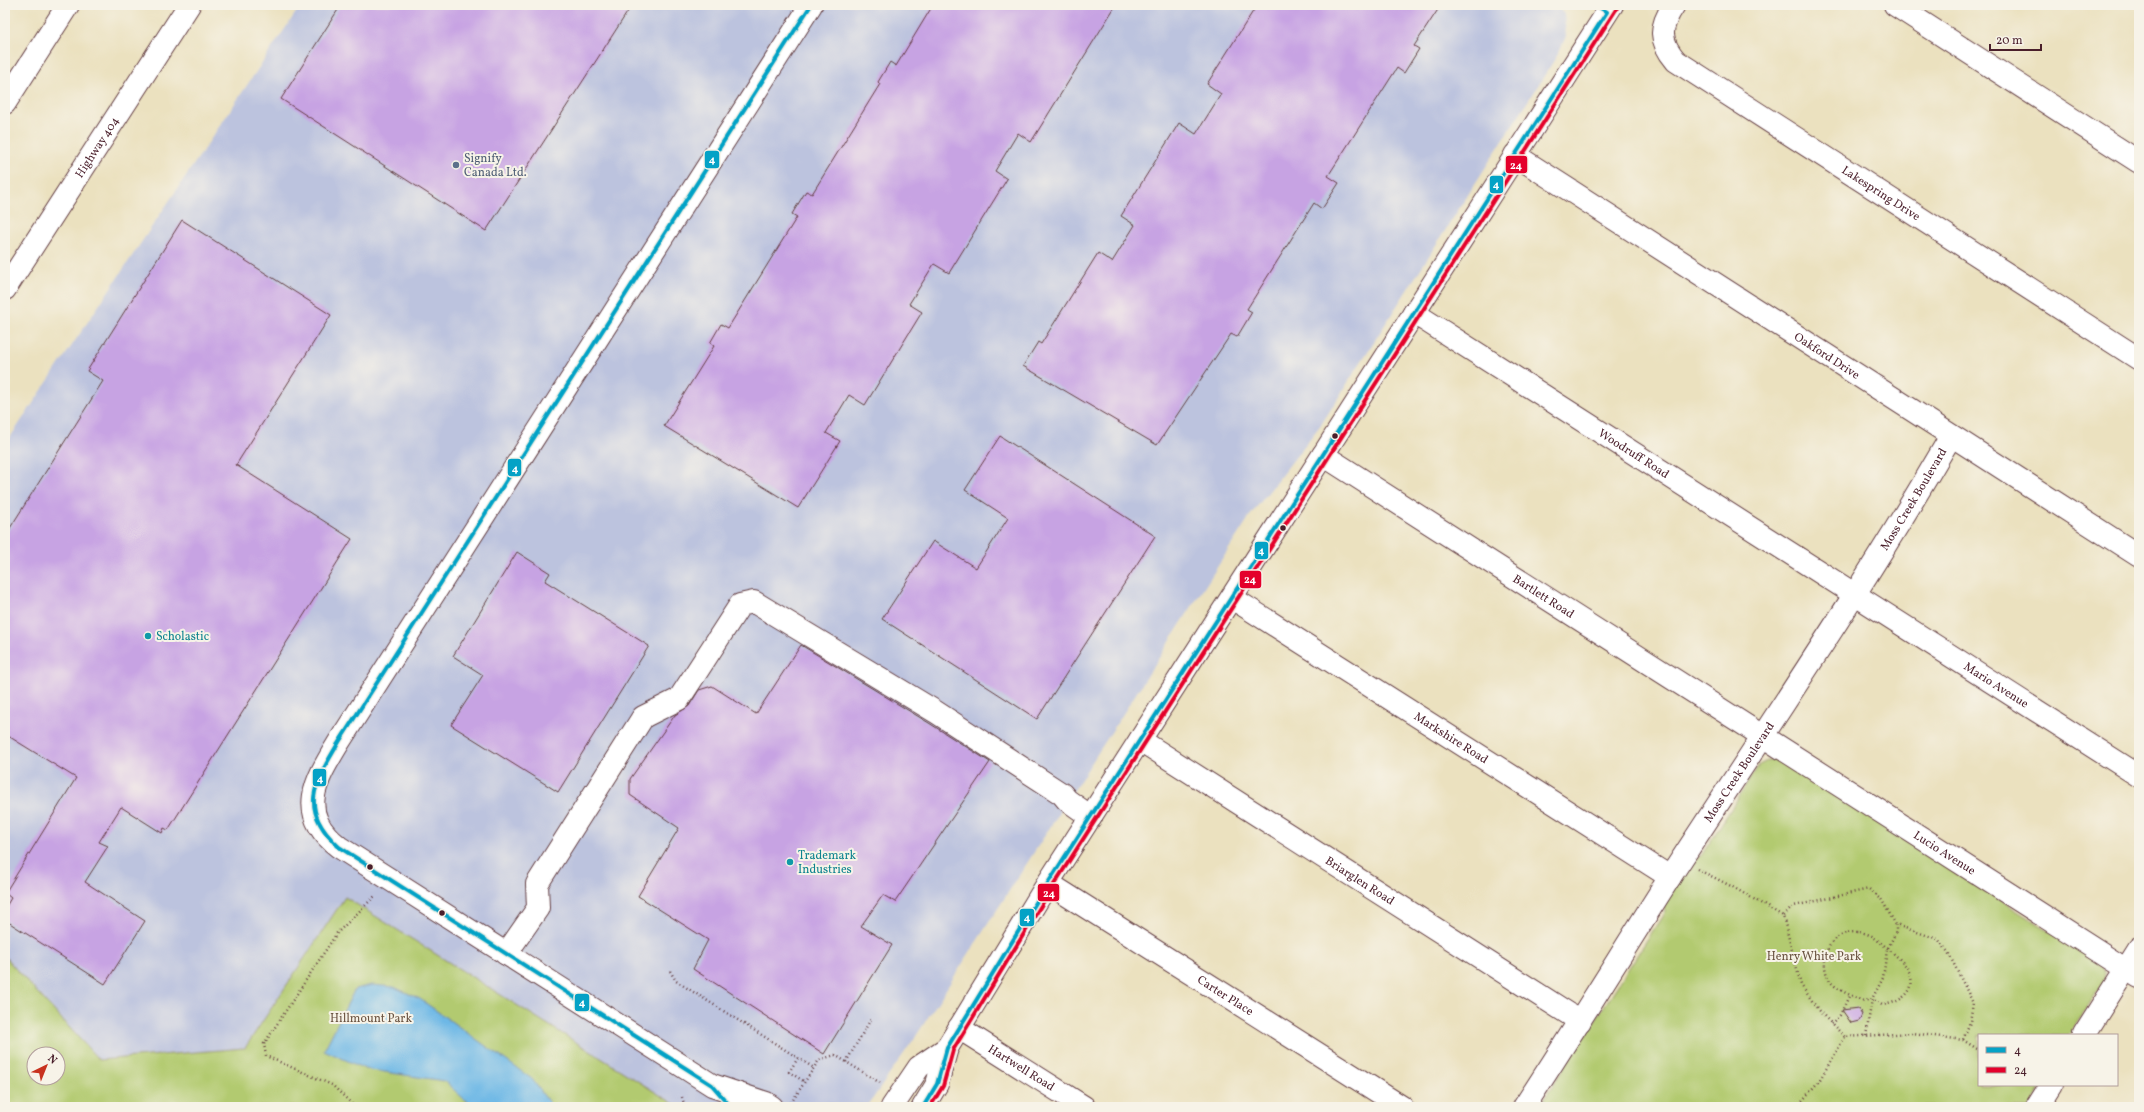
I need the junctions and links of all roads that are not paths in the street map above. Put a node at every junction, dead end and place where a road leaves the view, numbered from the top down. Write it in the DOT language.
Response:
graph roads {
  1 [pos="68,5"];
  2 [pos="189,5"];
  3 [pos="811,5"];
  4 [pos="1674,5"];
  5 [pos="1895,5"];
  6 [pos="1605,7"];
  7 [pos="5,103"];
  8 [pos="1515,155"];
  9 [pos="2139,162"];
  10 [pos="5,289"];
  11 [pos="1414,313"];
  12 [pos="2139,359"];
  13 [pos="1951,436"];
  14 [pos="1323,455"];
  15 [pos="2139,556"];
  16 [pos="1855,594"];
  17 [pos="1232,598"];
  18 [pos="1764,736"];
  19 [pos="1140,740"];
  20 [pos="2139,776"];
  21 [pos="1091,817"];
  22 [pos="1670,877"];
  23 [pos="1048,884"];
  24 [pos="2139,948"];
  25 [pos="506,954"];
  26 [pos="2132,972"];
  27 [pos="1580,1021"];
  28 [pos="959,1028"];
  29 [pos="2085,1034"];
  30 [pos="946,1048"];
  31 [pos="712,1085"];
  32 [pos="2050,1086"];
  33 [pos="781,1106"];
  34 [pos="730,1107"];
  35 [pos="892,1107"];
  36 [pos="923,1107"];
  37 [pos="1084,1107"];
  38 [pos="1402,1107"];
  39 [pos="1524,1107"];
  40 [pos="2037,1107"];
  1 -- 7 [label="main road"];
  2 -- 10 [label="main road, Highway 404"];
  3 -- 25 [label="main road"];
  4 -- 12 [label="main road, Lakespring Drive"];
  5 -- 9 [label="main road"];
  6 -- 8 [label="main road"];
  8 -- 11 [label="main road"];
  8 -- 13 [label="main road, Oakford Drive"];
  11 -- 14 [label="main road"];
  11 -- 16 [label="main road, Woodruff Road"];
  13 -- 15 [label="main road, Oakford Drive"];
  13 -- 16 [label="main road, Moss Creek Boulevard"];
  14 -- 17 [label="main road"];
  14 -- 18 [label="main road, Bartlett Road"];
  16 -- 18 [label="main road, Moss Creek Boulevard"];
  16 -- 20 [label="main road, Mario Avenue"];
  17 -- 19 [label="main road"];
  17 -- 22 [label="main road, Markshire Road"];
  18 -- 22 [label="main road, Moss Creek Boulevard"];
  18 -- 26 [label="main road, Lucio Avenue"];
  19 -- 21 [label="main road"];
  19 -- 27 [label="main road, Briarglen Road"];
  21 -- 23 [label="main road"];
  21 -- 25 [label="main road"];
  22 -- 27 [label="main road, Moss Creek Boulevard"];
  23 -- 28 [label="main road"];
  23 -- 38 [label="main road, Carter Place"];
  24 -- 26 [label="main road"];
  25 -- 31 [label="main road"];
  26 -- 29 [label="main road"];
  27 -- 39 [label="main road, Moss Creek Boulevard"];
  28 -- 30 [label="main road"];
  28 -- 37 [label="main road, Hartwell Road"];
  30 -- 35 [label="main road"];
  30 -- 36 [label="main road"];
  31 -- 33 [label="main road"];
  31 -- 34 [label="main road"];
  32 -- 40 [label="main road"];
}
